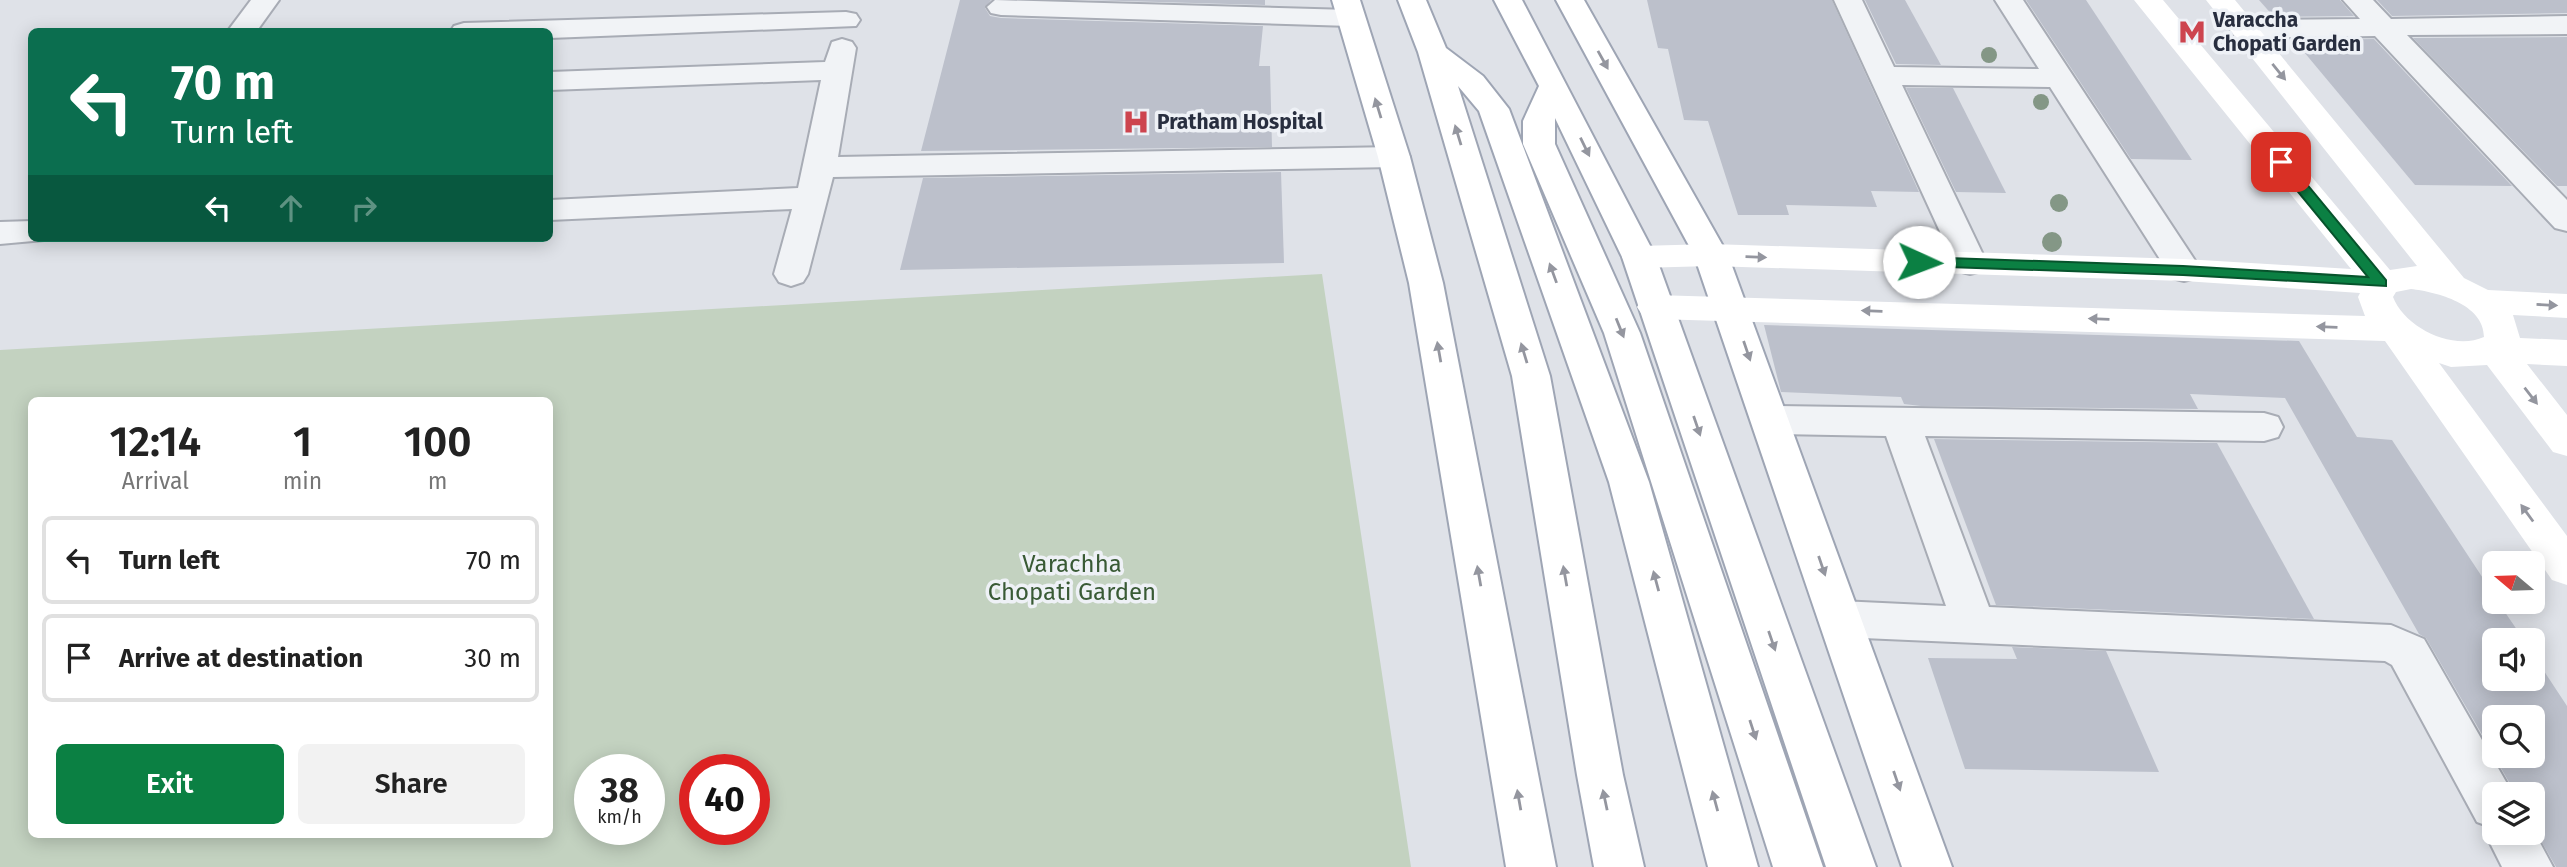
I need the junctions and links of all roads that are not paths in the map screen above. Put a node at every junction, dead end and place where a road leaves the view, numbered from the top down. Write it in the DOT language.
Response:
graph roads {
  1 [pos="265,0"];
  2 [pos="1412,0"];
  3 [pos="1508,0"];
  4 [pos="1570,0"];
  5 [pos="1848,0"];
  6 [pos="2009,0"];
  7 [pos="2148,0"];
  8 [pos="2220,0"];
  9 [pos="2357,0"];
  10 [pos="2537,0"];
  11 [pos="1000,7"];
  12 [pos="1348,9"];
  13 [pos="846,10"];
  14 [pos="2567,25"];
  15 [pos="2385,27"];
  16 [pos="244,28"];
  17 [pos="2244,29"];
  18 [pos="556,41"];
  19 [pos="1433,52"];
  20 [pos="839,70"];
  21 [pos="1883,76"];
  22 [pos="2057,78"];
  23 [pos="553,81"];
  24 [pos="1554,86"];
  25 [pos="1394,157"];
  26 [pos="817,183"];
  27 [pos="553,210"];
  28 [pos="2567,220"];
  29 [pos="28,232"];
  30 [pos="0,233"];
  31 [pos="1712,256"];
  32 [pos="1639,257"];
  33 [pos="1970,263"];
  34 [pos="2183,271"];
  35 [pos="791,274"];
  36 [pos="2381,283"];
  37 [pos="2465,293"];
  38 [pos="2567,306"];
  39 [pos="1655,307"];
  40 [pos="1731,307"];
  41 [pos="2395,329"];
  42 [pos="2495,349"];
  43 [pos="2567,353"];
  44 [pos="1771,420"];
  45 [pos="1900,422"];
  46 [pos="2264,427"];
  47 [pos="2567,442"];
  48 [pos="2567,568"];
  49 [pos="1840,619"];
  50 [pos="1975,627"];
  51 [pos="2482,785"];
  52 [pos="2516,845"];
  53 [pos="1531,867"];
  54 [pos="1619,867"];
  55 [pos="1733,867"];
  56 [pos="1798,867"];
  57 [pos="1851,867"];
  58 [pos="1927,867"];
  59 [pos="2528,867"];
  1 -- 16 [label="street"];
  2 -- 19 [label="main road"];
  3 -- 24 [label="main road"];
  4 -- 31 [label="main road, one-way"];
  5 -- 21 [label="street"];
  6 -- 22 [label="street"];
  7 -- 36 [label="main road"];
  8 -- 17 [label="main road"];
  9 -- 15 [label="street"];
  10 -- 14 [label="street"];
  11 -- 12 [label="street"];
  25 -- 12 [label="main road, one-way"];
  13 -- 18 [label="street"];
  13 -- 20 [label="street"];
  14 -- 15 [label="street"];
  15 -- 17 [label="street"];
  15 -- 28 [label="street"];
  17 -- 37 [label="main road, one-way"];
  54 -- 19 [label="main road, one-way"];
  55 -- 19 [label="main road, one-way"];
  20 -- 23 [label="street"];
  20 -- 26 [label="street"];
  21 -- 22 [label="street"];
  21 -- 33 [label="street"];
  22 -- 34 [label="street"];
  24 -- 32 [label="main road, one-way"];
  24 -- 56 [label="main road, one-way"];
  25 -- 26 [label="street"];
  53 -- 25 [label="main road, one-way"];
  26 -- 27 [label="street"];
  26 -- 35 [label="street"];
  29 -- 30 [label="street"];
  31 -- 32 [label="main road"];
  31 -- 33 [label="main road, one-way"];
  31 -- 40 [label="main road"];
  32 -- 39 [label="main road"];
  33 -- 34 [label="main road"];
  34 -- 36 [label="main road"];
  36 -- 37 [label="main road"];
  36 -- 41 [label="main road"];
  37 -- 38 [label="main road, one-way"];
  37 -- 42 [label="main road"];
  39 -- 40 [label="main road"];
  39 -- 57 [label="main road, one-way"];
  41 -- 40 [label="main road, one-way"];
  40 -- 44 [label="main road, one-way"];
  41 -- 42 [label="main road"];
  48 -- 41 [label="main road, one-way"];
  42 -- 43 [label="main road"];
  42 -- 47 [label="main road, one-way"];
  44 -- 45 [label="street"];
  44 -- 49 [label="main road, one-way"];
  45 -- 46 [label="street"];
  45 -- 50 [label="street"];
  49 -- 50 [label="street"];
  49 -- 58 [label="main road, one-way"];
  50 -- 51 [label="street"];
  52 -- 59 [label="street"];
}
